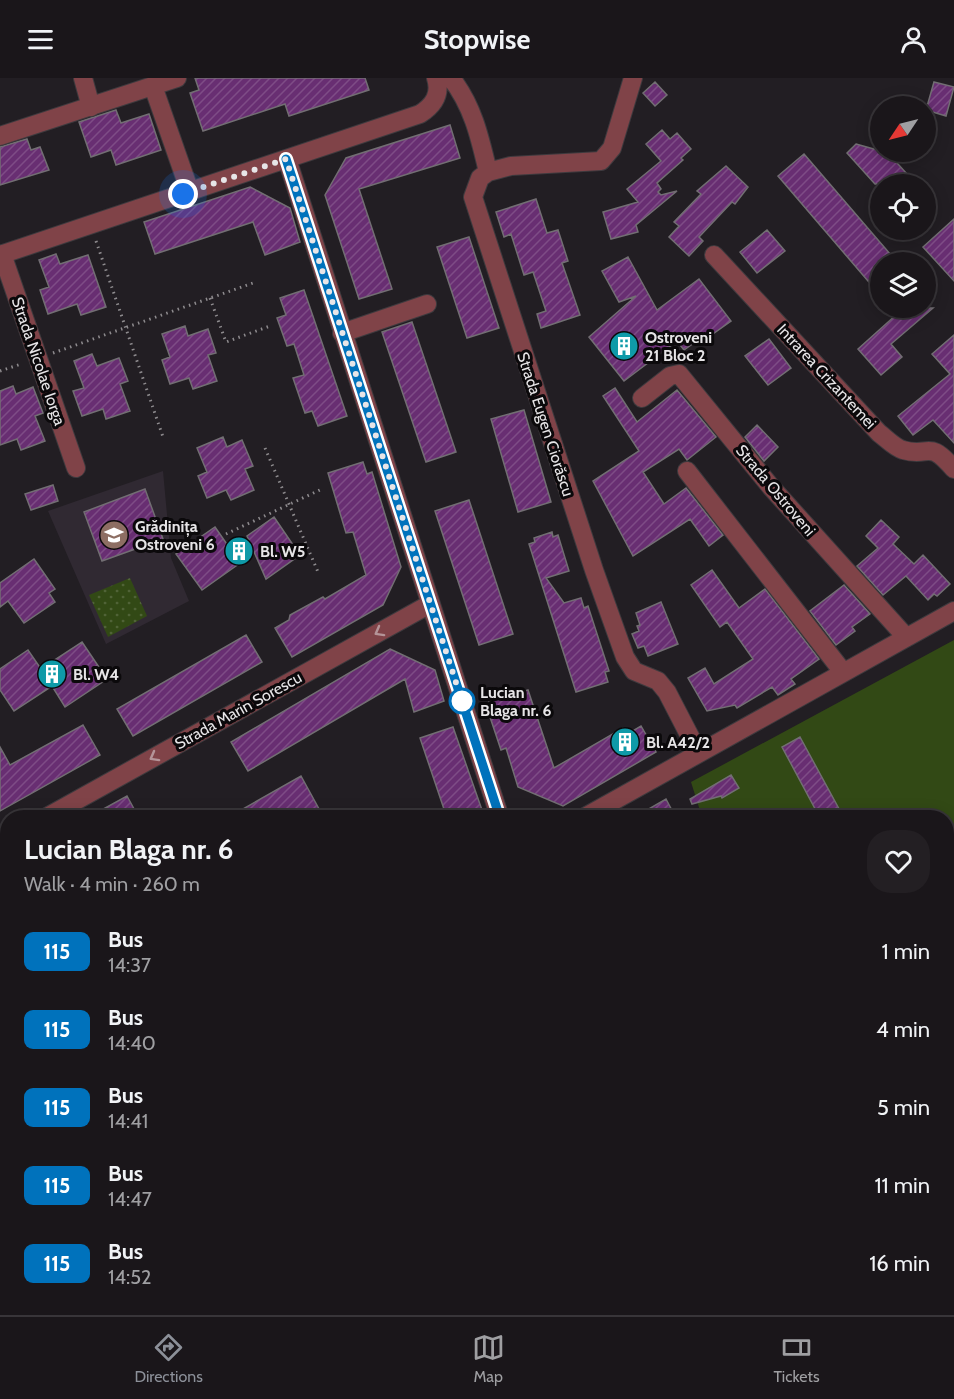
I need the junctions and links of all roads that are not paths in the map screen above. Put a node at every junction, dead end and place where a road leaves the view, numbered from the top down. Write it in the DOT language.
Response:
graph roads {
  1 [pos="83,78"];
  2 [pos="177,78"];
  3 [pos="633,78"];
  4 [pos="442,81"];
  5 [pos="153,86"];
  6 [pos="91,107"];
  7 [pos="0,136"];
  8 [pos="286,159"];
  9 [pos="488,172"];
  10 [pos="190,192"];
  11 [pos="1,254"];
  12 [pos="714,255"];
  13 [pos="427,304"];
  14 [pos="342,333"];
  15 [pos="642,398"];
  16 [pos="75,468"];
  17 [pos="954,469"];
  18 [pos="687,471"];
  19 [pos="430,604"];
  20 [pos="954,611"];
  21 [pos="906,638"];
  22 [pos="843,672"];
  23 [pos="698,752"];
  24 [pos="59,810"];
  25 [pos="497,810"];
  26 [pos="597,810"];
  1 -- 6 [label="street"];
  2 -- 5 [label="street"];
  3 -- 9 [label="street"];
  4 -- 8 [label="street, Strada Nicolae Iorga"];
  4 -- 9 [label="street"];
  5 -- 6 [label="street"];
  5 -- 10 [label="street"];
  6 -- 7 [label="street"];
  8 -- 10 [label="street, Strada Nicolae Iorga"];
  8 -- 14 [label="street"];
  9 -- 23 [label="street, Strada Eugen Ciorăscu"];
  10 -- 11 [label="street, Strada Nicolae Iorga"];
  11 -- 16 [label="street, Strada Nicolae Iorga"];
  12 -- 17 [label="street, Intrarea Crizantemei"];
  13 -- 14 [label="street"];
  14 -- 19 [label="street"];
  15 -- 21 [label="street, Strada Ostroveni"];
  18 -- 22 [label="street"];
  19 -- 24 [label="street, Strada Marin Sorescu, one-way"];
  19 -- 25 [label="street"];
  20 -- 21 [label="street"];
  21 -- 22 [label="street"];
  22 -- 23 [label="street"];
  23 -- 26 [label="street"];
}
